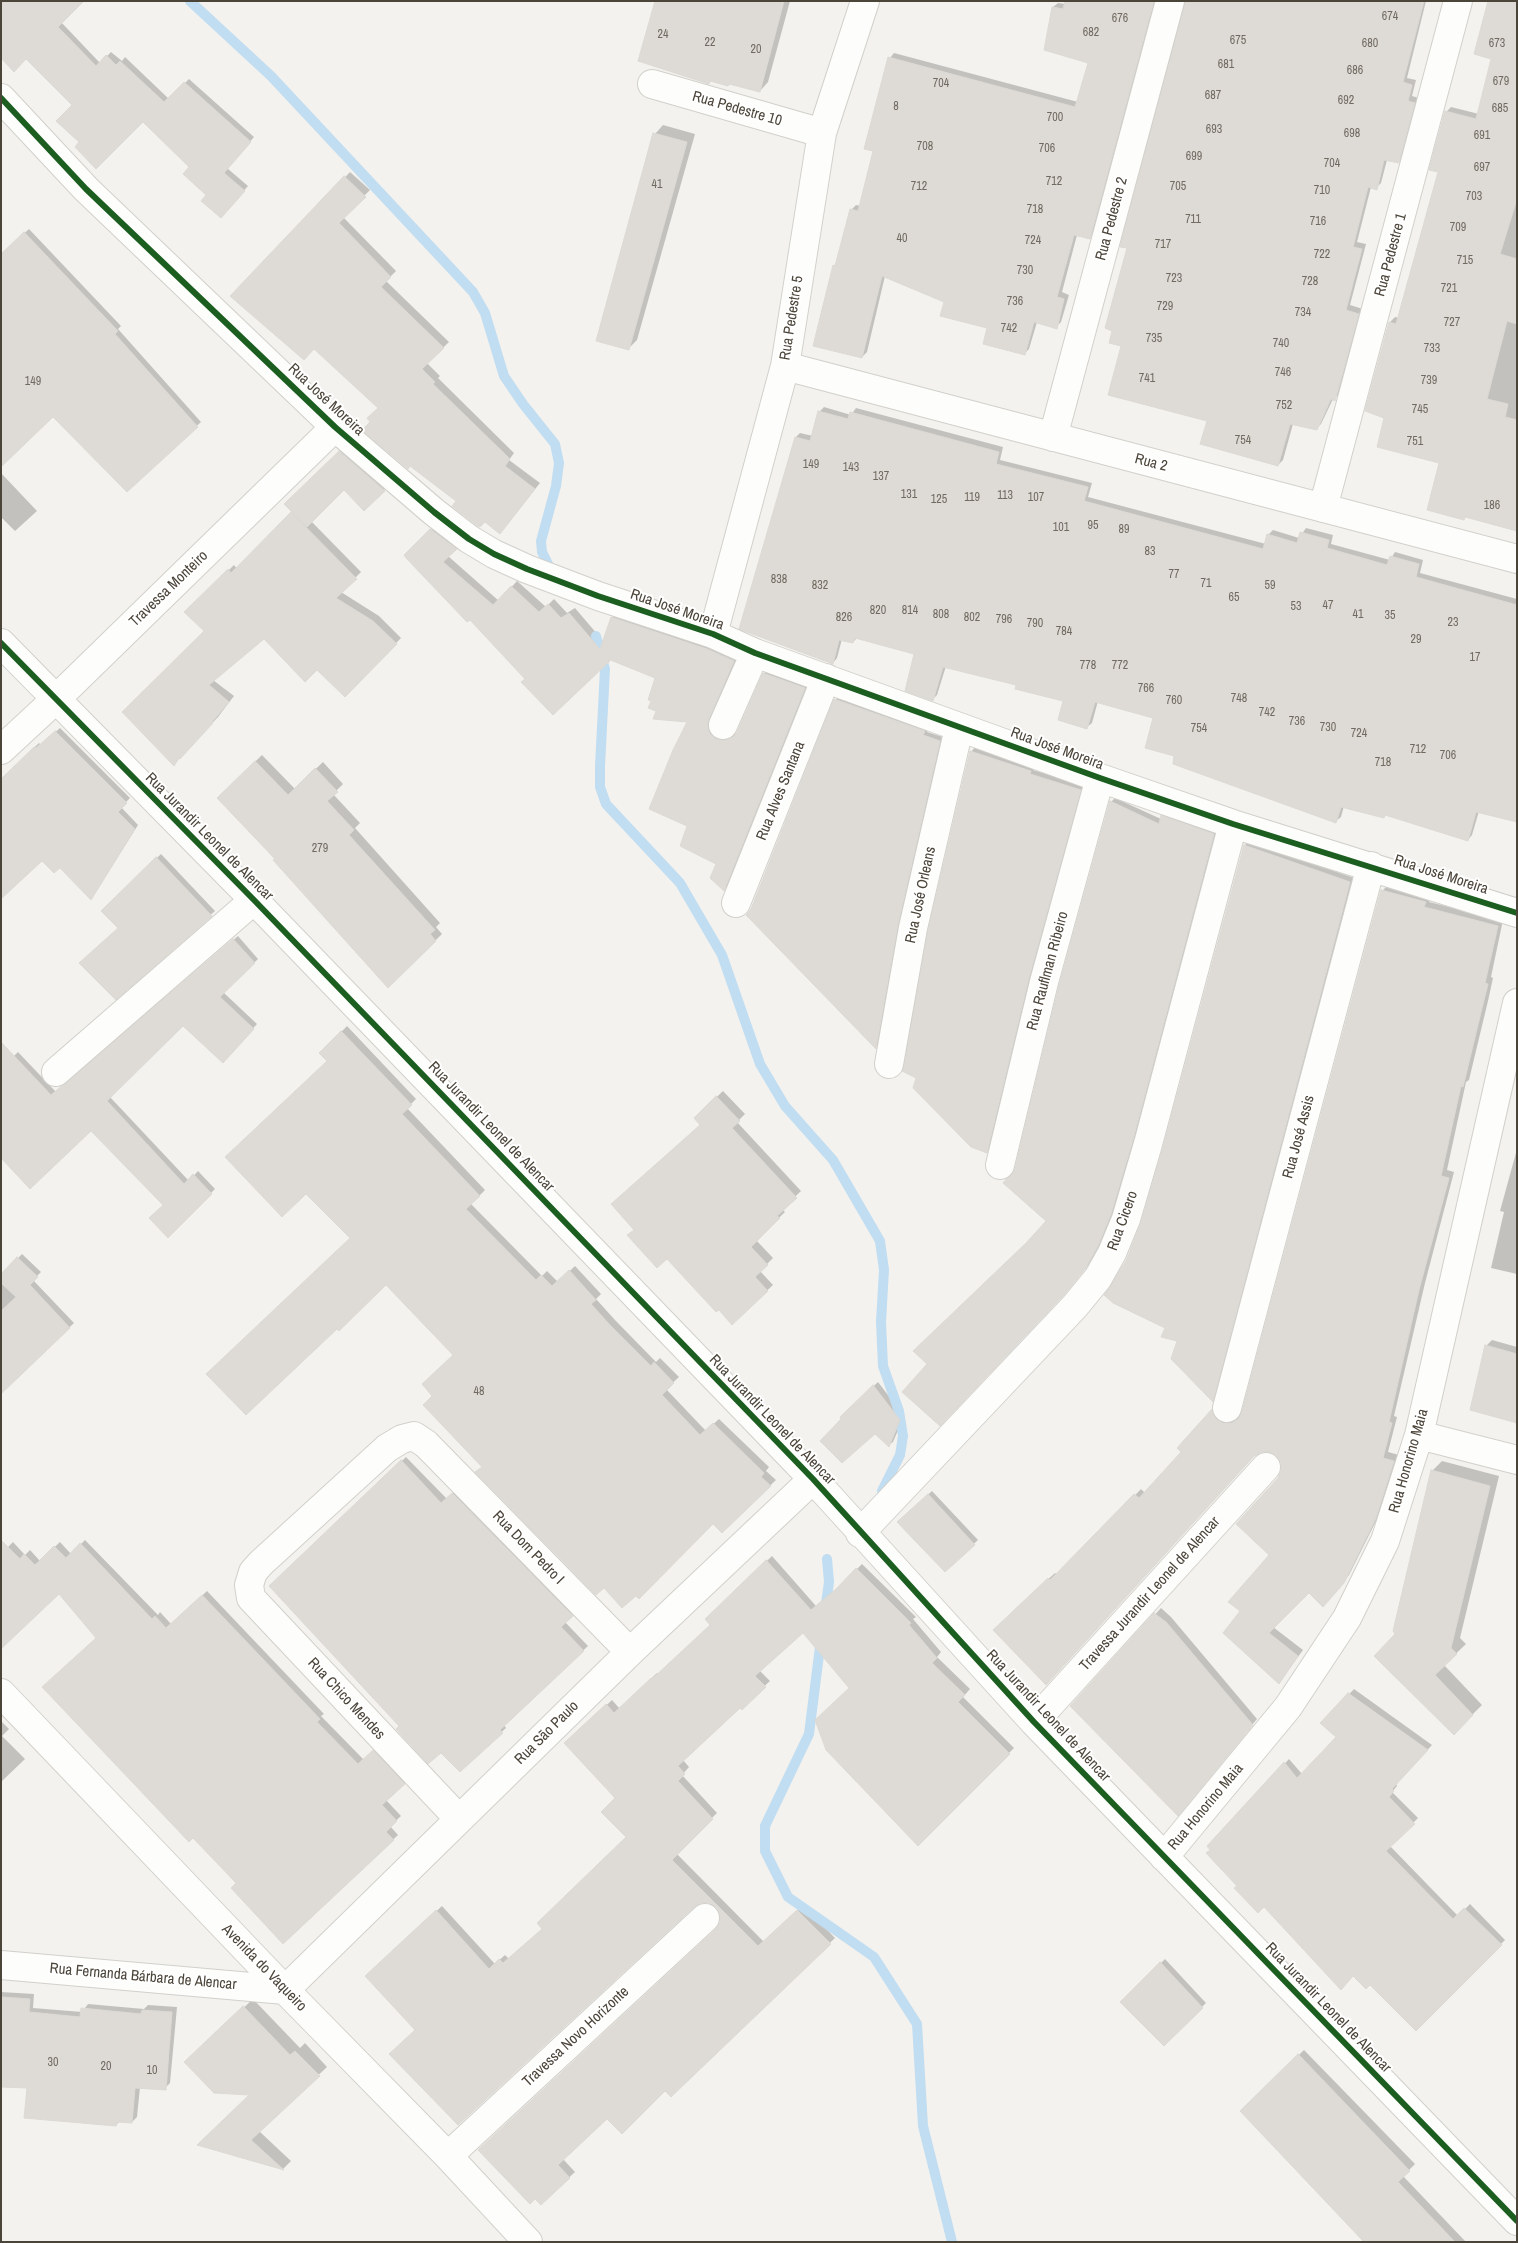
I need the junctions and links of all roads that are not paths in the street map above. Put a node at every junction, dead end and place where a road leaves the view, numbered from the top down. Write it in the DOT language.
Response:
graph roads {
  1 [pos="865,1"];
  2 [pos="1170,1"];
  3 [pos="1458,1"];
  4 [pos="652,84"];
  5 [pos="1,98"];
  6 [pos="822,133"];
  7 [pos="785,366"];
  8 [pos="335,427"];
  9 [pos="1054,437"];
  10 [pos="1323,508"];
  11 [pos="1517,559"];
  12 [pos="713,634"];
  13 [pos="1,643"];
  14 [pos="755,653"];
  15 [pos="826,678"];
  16 [pos="56,699"];
  17 [pos="723,725"];
  18 [pos="959,728"];
  19 [pos="1,750"];
  20 [pos="1100,778"];
  21 [pos="1233,824"];
  22 [pos="1371,866"];
  23 [pos="254,900"];
  24 [pos="736,903"];
  25 [pos="1517,912"];
  26 [pos="1517,1003"];
  27 [pos="888,1064"];
  28 [pos="56,1072"];
  29 [pos="1000,1165"];
  30 [pos="1227,1408"];
  31 [pos="1419,1435"];
  32 [pos="426,1444"];
  33 [pos="1517,1460"];
  34 [pos="1266,1467"];
  35 [pos="813,1479"];
  36 [pos="860,1533"];
  37 [pos="630,1652"];
  38 [pos="1,1694"];
  39 [pos="1034,1722"];
  40 [pos="459,1819"];
  41 [pos="1164,1857"];
  42 [pos="705,1918"];
  43 [pos="1,1965"];
  44 [pos="285,1990"];
  45 [pos="448,2156"];
  46 [pos="1517,2221"];
  47 [pos="528,2242"];
  1 -- 6 [label="street, Rua Pedestre 5"];
  2 -- 9 [label="street, Rua Pedestre 2"];
  3 -- 10 [label="street, Rua Pedestre 1"];
  4 -- 6 [label="street, Rua Pedestre 10"];
  5 -- 8 [label="street, Rua José Moreira"];
  6 -- 7 [label="street, Rua Pedestre 5"];
  7 -- 9 [label="street, Rua 2"];
  7 -- 12 [label="street, Rua Pedestre 5"];
  8 -- 12 [label="street, Rua José Moreira"];
  8 -- 16 [label="street, Travessa Monteiro"];
  9 -- 10 [label="street, Rua 2"];
  10 -- 11 [label="street, Rua 2"];
  12 -- 14 [label="street, Rua José Moreira"];
  13 -- 16 [label="street, Rua Jurandir Leonel de Alencar"];
  14 -- 15 [label="street, Rua José Moreira"];
  14 -- 17 [label="street"];
  15 -- 18 [label="street, Rua José Moreira"];
  15 -- 24 [label="street, Rua Alves Santana"];
  16 -- 19 [label="street, Travessa Monteiro"];
  16 -- 23 [label="street, Rua Jurandir Leonel de Alencar"];
  18 -- 20 [label="street, Rua José Moreira"];
  18 -- 27 [label="street, Rua José Orleans"];
  20 -- 21 [label="street, Rua José Moreira"];
  20 -- 29 [label="street, Rua Rauflman Ribeiro"];
  21 -- 22 [label="street, Rua José Moreira"];
  21 -- 36 [label="street, Rua Cicero"];
  22 -- 25 [label="street, Rua José Moreira"];
  22 -- 30 [label="street, Rua José Assis"];
  23 -- 28 [label="street"];
  23 -- 35 [label="street, Rua Jurandir Leonel de Alencar"];
  26 -- 31 [label="street, Rua Honorino Maia"];
  31 -- 33 [label="street"];
  31 -- 41 [label="street, Rua Honorino Maia"];
  32 -- 37 [label="street, Rua Dom Pedro I"];
  32 -- 40 [label="street, Rua Chico Mendes"];
  34 -- 39 [label="street, Travessa Jurandir Leonel de Alencar"];
  35 -- 36 [label="street, Rua Jurandir Leonel de Alencar"];
  35 -- 37 [label="street, Rua São Paulo"];
  36 -- 39 [label="street, Rua Jurandir Leonel de Alencar"];
  37 -- 40 [label="street, Rua São Paulo"];
  38 -- 44 [label="street, Avenida do Vaqueiro"];
  39 -- 41 [label="street, Rua Jurandir Leonel de Alencar"];
  40 -- 44 [label="street, Rua São Paulo"];
  41 -- 46 [label="street, Rua Jurandir Leonel de Alencar"];
  42 -- 45 [label="street, Travessa Novo Horizonte"];
  43 -- 44 [label="street, Rua Fernanda Bárbara de Alencar"];
  44 -- 45 [label="street, Avenida do Vaqueiro"];
  45 -- 47 [label="street, Avenida do Vaqueiro"];
}
